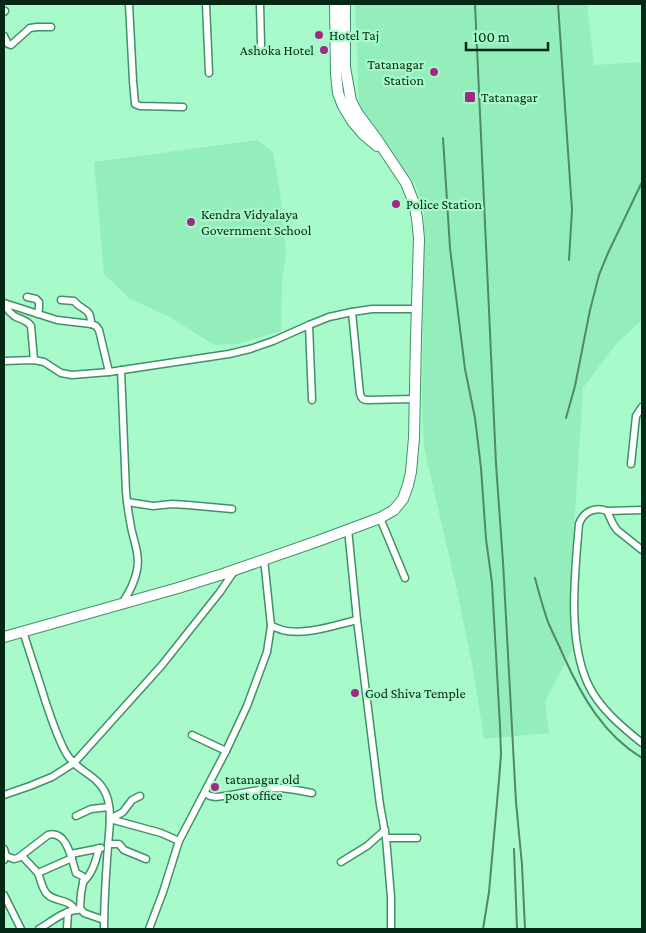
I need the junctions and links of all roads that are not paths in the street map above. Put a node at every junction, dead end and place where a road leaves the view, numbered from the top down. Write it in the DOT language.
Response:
graph roads {
  1 [pos="129,4"];
  2 [pos="206,4"];
  3 [pos="260,4"];
  4 [pos="335,4"];
  5 [pos="345,4"];
  6 [pos="51,27"];
  7 [pos="4,36"];
  8 [pos="261,45"];
  9 [pos="209,73"];
  10 [pos="183,107"];
  11 [pos="382,149"];
  12 [pos="27,297"];
  13 [pos="62,300"];
  14 [pos="4,304"];
  15 [pos="417,309"];
  16 [pos="352,312"];
  17 [pos="38,314"];
  18 [pos="91,324"];
  19 [pos="309,325"];
  20 [pos="34,360"];
  21 [pos="4,361"];
  22 [pos="121,370"];
  23 [pos="109,372"];
  24 [pos="415,399"];
  25 [pos="312,400"];
  26 [pos="642,407"];
  27 [pos="631,464"];
  28 [pos="127,502"];
  29 [pos="232,509"];
  30 [pos="642,510"];
  31 [pos="607,512"];
  32 [pos="380,518"];
  33 [pos="348,530"];
  34 [pos="642,550"];
  35 [pos="264,559"];
  36 [pos="235,569"];
  37 [pos="404,578"];
  38 [pos="123,602"];
  39 [pos="357,620"];
  40 [pos="271,626"];
  41 [pos="23,631"];
  42 [pos="4,637"];
  43 [pos="192,735"];
  44 [pos="642,743"];
  45 [pos="226,752"];
  46 [pos="74,763"];
  47 [pos="205,793"];
  48 [pos="312,793"];
  49 [pos="4,795"];
  50 [pos="140,796"];
  51 [pos="109,807"];
  52 [pos="76,816"];
  53 [pos="110,820"];
  54 [pos="385,830"];
  55 [pos="386,838"];
  56 [pos="417,838"];
  57 [pos="179,841"];
  58 [pos="108,846"];
  59 [pos="99,848"];
  60 [pos="4,849"];
  61 [pos="22,856"];
  62 [pos="72,856"];
  63 [pos="5,858"];
  64 [pos="146,860"];
  65 [pos="341,862"];
  66 [pos="38,873"];
  67 [pos="83,882"];
  68 [pos="4,895"];
  69 [pos="78,910"];
  70 [pos="68,912"];
  71 [pos="104,920"];
  72 [pos="51,926"];
  73 [pos="21,929"];
  74 [pos="39,929"];
  75 [pos="67,929"];
  76 [pos="104,929"];
  77 [pos="149,929"];
  78 [pos="391,929"];
  1 -- 10 [label="street"];
  2 -- 9 [label="street"];
  3 -- 8 [label="street"];
  4 -- 11 [label="main road"];
  5 -- 11 [label="main road"];
  6 -- 7 [label="street"];
  11 -- 15 [label="main road"];
  12 -- 17 [label="street"];
  13 -- 18 [label="street"];
  14 -- 17 [label="street"];
  14 -- 20 [label="street"];
  15 -- 16 [label="street"];
  15 -- 24 [label="main road"];
  16 -- 19 [label="street"];
  16 -- 24 [label="street"];
  17 -- 18 [label="street"];
  18 -- 23 [label="street"];
  19 -- 22 [label="street"];
  19 -- 25 [label="street"];
  20 -- 21 [label="street"];
  20 -- 23 [label="street"];
  22 -- 23 [label="street"];
  22 -- 28 [label="street"];
  24 -- 32 [label="main road"];
  26 -- 27 [label="street"];
  28 -- 29 [label="street"];
  28 -- 38 [label="street"];
  30 -- 31 [label="street"];
  31 -- 34 [label="street"];
  31 -- 44 [label="street"];
  32 -- 33 [label="main road"];
  32 -- 37 [label="street"];
  33 -- 35 [label="main road"];
  33 -- 39 [label="street"];
  35 -- 36 [label="main road"];
  35 -- 40 [label="street"];
  36 -- 38 [label="main road"];
  36 -- 46 [label="street"];
  38 -- 41 [label="main road"];
  39 -- 40 [label="street"];
  39 -- 54 [label="street"];
  40 -- 45 [label="street"];
  41 -- 42 [label="main road"];
  41 -- 46 [label="street"];
  43 -- 45 [label="street"];
  45 -- 47 [label="street"];
  46 -- 49 [label="street"];
  46 -- 51 [label="street"];
  47 -- 48 [label="street"];
  47 -- 57 [label="street"];
  50 -- 53 [label="street"];
  51 -- 52 [label="street"];
  51 -- 53 [label="street"];
  53 -- 57 [label="street"];
  53 -- 58 [label="street"];
  54 -- 55 [label="street"];
  54 -- 65 [label="street"];
  55 -- 56 [label="street"];
  55 -- 78 [label="street"];
  57 -- 77 [label="street"];
  58 -- 59 [label="street"];
  58 -- 64 [label="street"];
  58 -- 71 [label="street"];
  59 -- 62 [label="street"];
  59 -- 67 [label="street"];
  60 -- 63 [label="street"];
  61 -- 62 [label="street"];
  61 -- 63 [label="street"];
  61 -- 66 [label="street"];
  62 -- 66 [label="street"];
  62 -- 67 [label="street"];
  66 -- 69 [label="street"];
  67 -- 69 [label="street"];
  68 -- 73 [label="street"];
  69 -- 70 [label="street"];
  69 -- 71 [label="street"];
  70 -- 72 [label="street"];
  70 -- 75 [label="street"];
  71 -- 76 [label="street"];
  72 -- 74 [label="street"];
}
